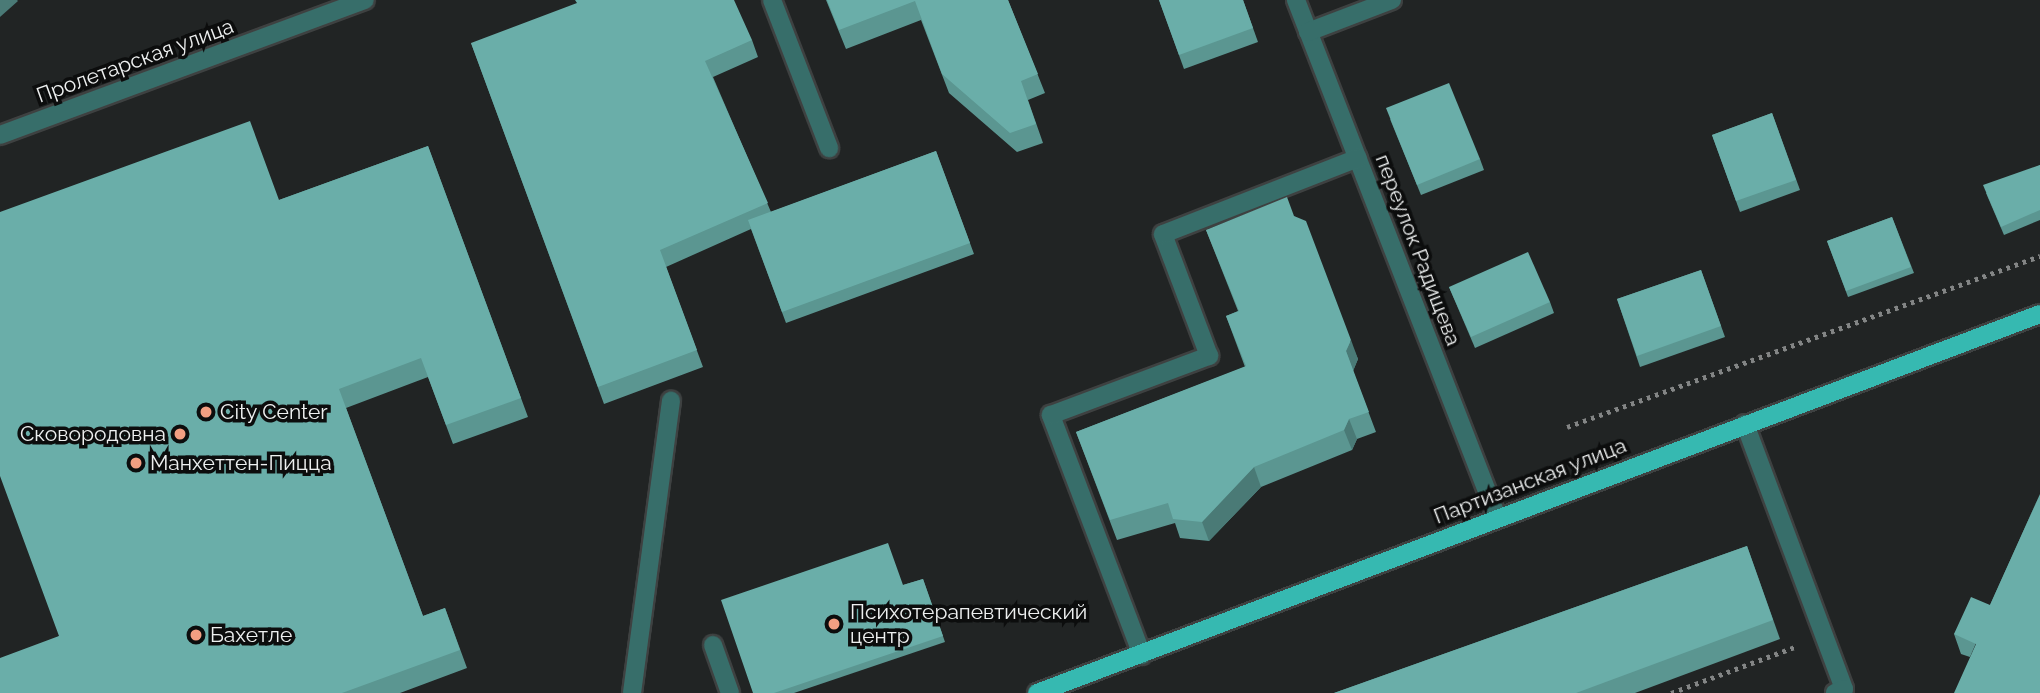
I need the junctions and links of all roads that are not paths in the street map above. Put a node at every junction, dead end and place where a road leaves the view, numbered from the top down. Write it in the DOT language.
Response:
graph roads {
  1 [pos="365,0"];
  2 [pos="772,0"];
  3 [pos="1296,0"];
  4 [pos="1392,0"];
  5 [pos="1308,32"];
  6 [pos="0,135"];
  7 [pos="829,148"];
  8 [pos="1359,158"];
  9 [pos="2040,314"];
  10 [pos="671,401"];
  11 [pos="1745,424"];
  12 [pos="1497,517"];
  13 [pos="713,645"];
  14 [pos="1142,655"];
  15 [pos="630,692"];
  16 [pos="1841,692"];
  17 [pos="730,693"];
  18 [pos="1037,693"];
  1 -- 6 [label="street, Пролетарская улица"];
  2 -- 7 [label="street"];
  3 -- 5 [label="street, переулок Радищева"];
  4 -- 5 [label="street"];
  5 -- 8 [label="street, переулок Радищева"];
  8 -- 12 [label="street, переулок Радищева"];
  8 -- 14 [label="street"];
  9 -- 11 [label="main road, Партизанская улица"];
  10 -- 15 [label="street"];
  11 -- 12 [label="main road, Партизанская улица"];
  11 -- 16 [label="street"];
  12 -- 14 [label="main road, Партизанская улица"];
  13 -- 17 [label="street"];
  14 -- 18 [label="main road, Партизанская улица"];
}
